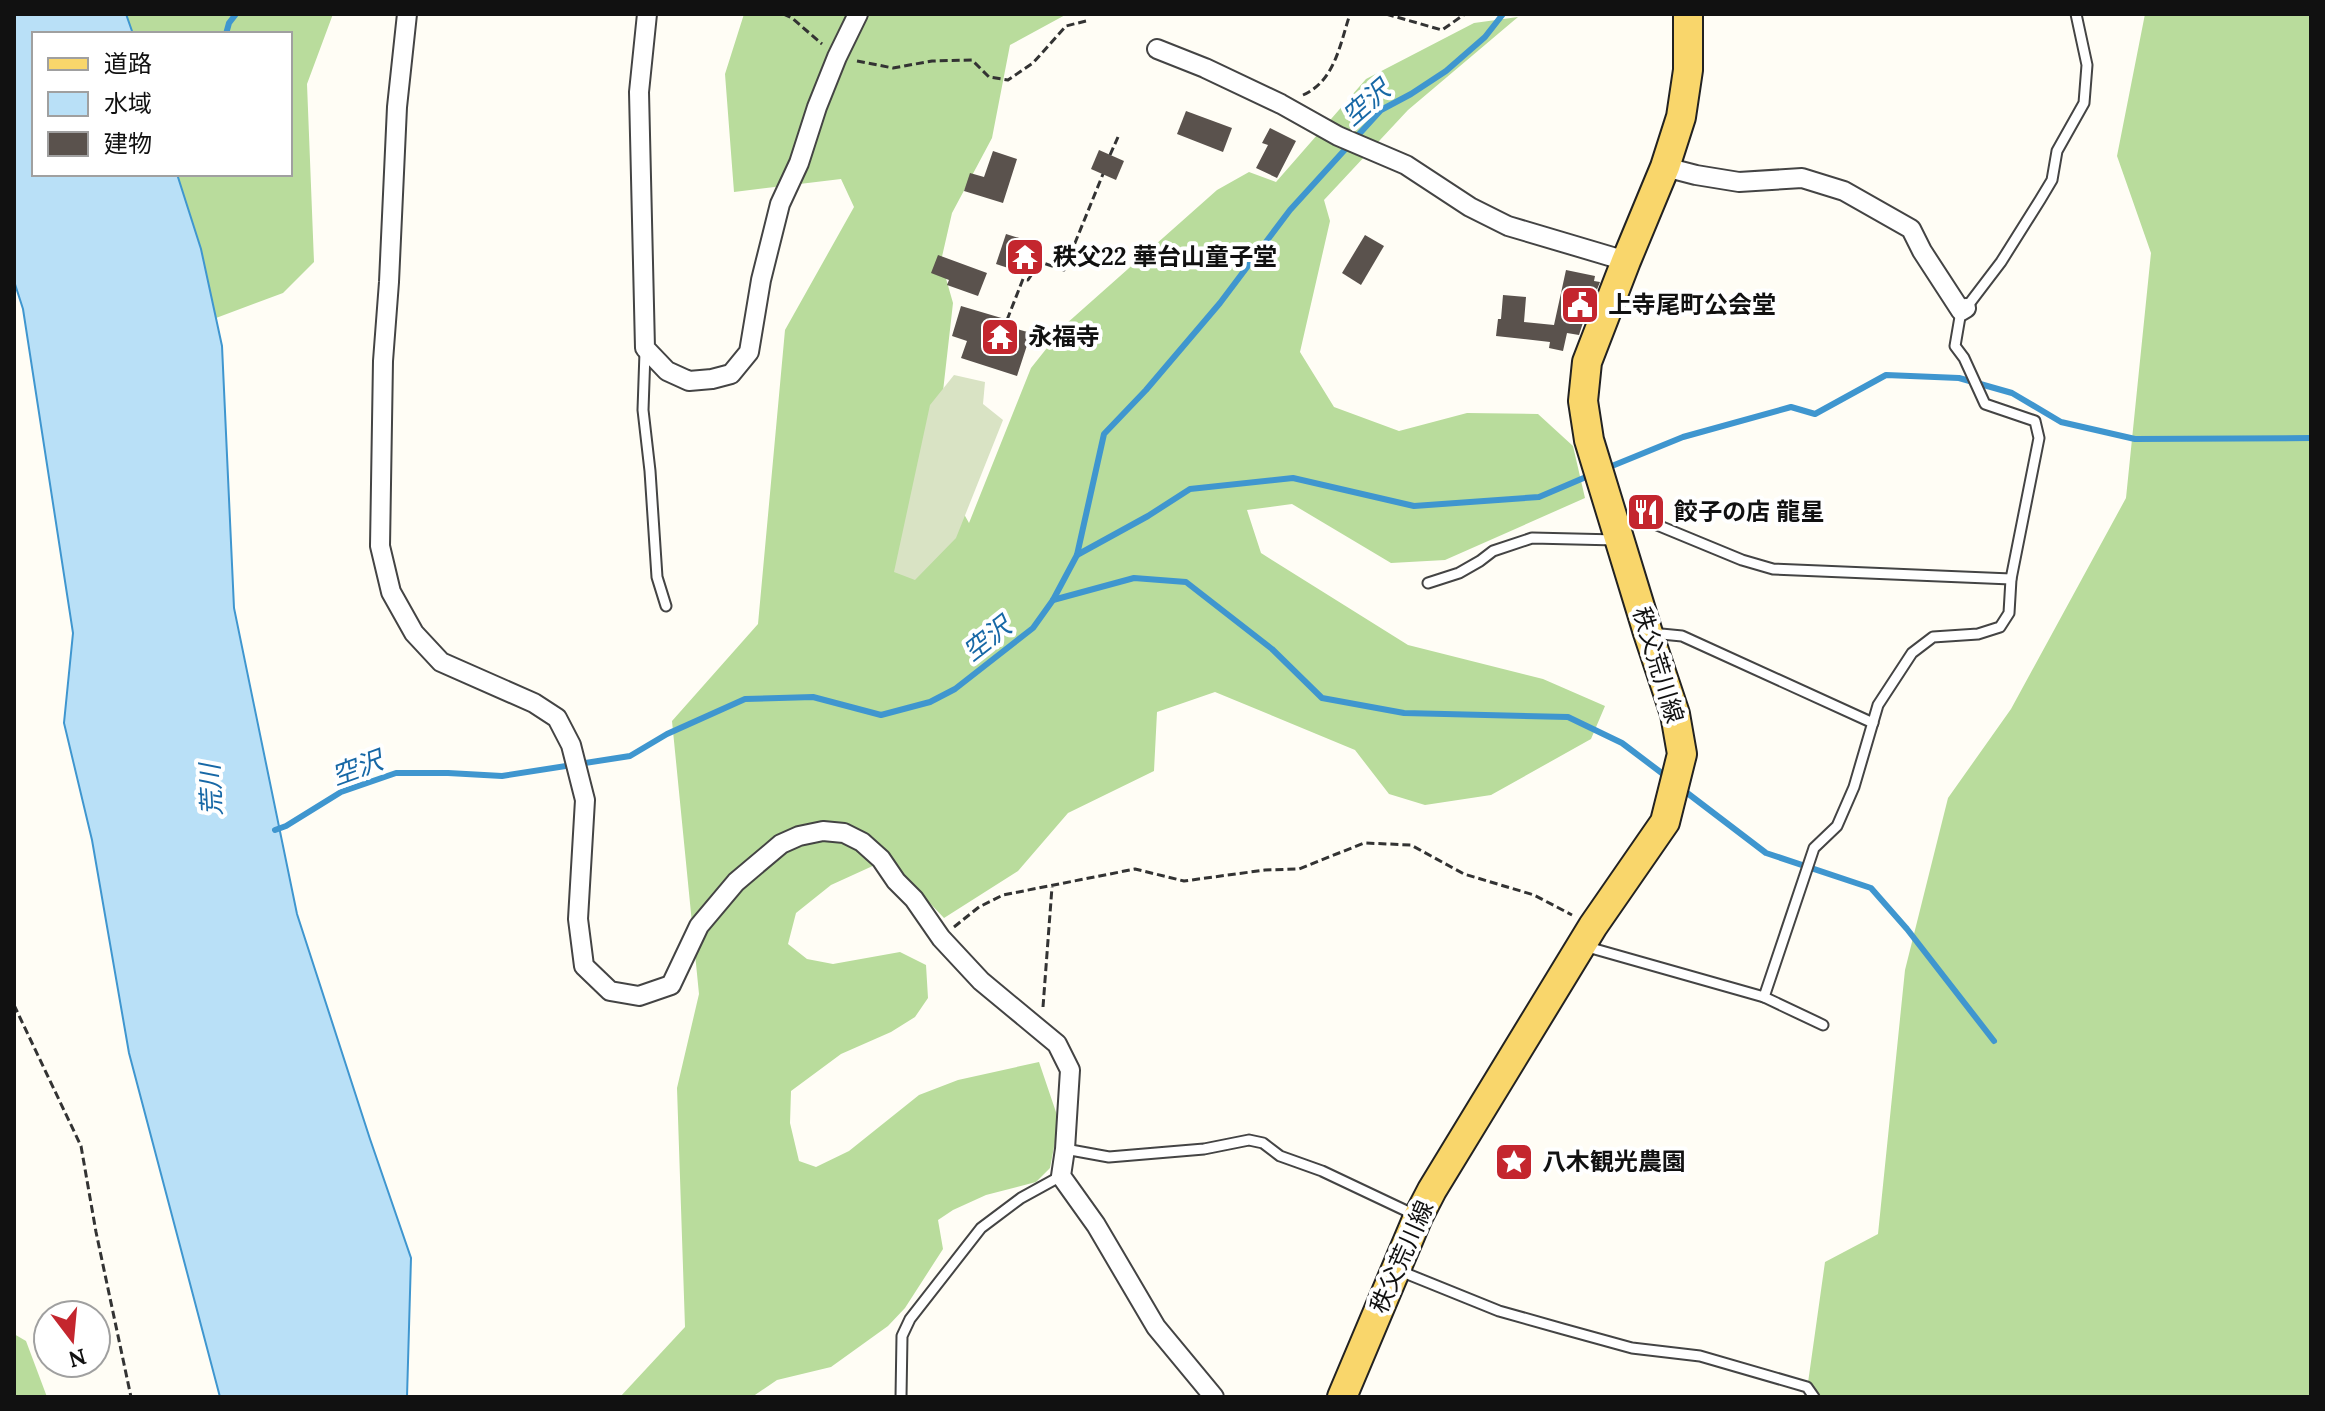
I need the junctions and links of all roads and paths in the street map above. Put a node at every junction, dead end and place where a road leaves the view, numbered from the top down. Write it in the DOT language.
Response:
graph roads {
  1 [pos="407,14"];
  2 [pos="647,14"];
  3 [pos="783,14"];
  4 [pos="858,14"];
  5 [pos="1350,14"];
  6 [pos="1386,14"];
  7 [pos="1465,14"];
  8 [pos="1688,14"];
  9 [pos="2076,14"];
  10 [pos="1086,21"];
  11 [pos="1157,49"];
  12 [pos="837,57"];
  13 [pos="1281,104"];
  14 [pos="1118,137"];
  15 [pos="1110,155"];
  16 [pos="1665,167"];
  17 [pos="1103,174"];
  18 [pos="1034,260"];
  19 [pos="1626,261"];
  20 [pos="1040,262"];
  21 [pos="1963,309"];
  22 [pos="1007,320"];
  23 [pos="645,348"];
  24 [pos="1619,534"];
  25 [pos="2011,579"];
  26 [pos="1428,583"];
  27 [pos="666,606"];
  28 [pos="1648,633"];
  29 [pos="1873,723"];
  30 [pos="1052,887"];
  31 [pos="1587,936"];
  32 [pos="941,938"];
  33 [pos="1764,997"];
  34 [pos="14,1005"];
  35 [pos="1823,1025"];
  36 [pos="1041,1031"];
  37 [pos="1065,1149"];
  38 [pos="1061,1176"];
  39 [pos="1418,1217"];
  40 [pos="1396,1269"];
  41 [pos="131,1397"];
  42 [pos="901,1397"];
  43 [pos="1214,1397"];
  44 [pos="1342,1397"];
  45 [pos="1814,1397"];
  1 -- 32 [label="street"];
  2 -- 23 [label="street"];
  3 -- 12 [label="path"];
  4 -- 12 [label="street"];
  5 -- 13 [label="path"];
  6 -- 7 [label="path"];
  8 -- 16 [label="main road, 秩父荒川線"];
  9 -- 21 [label="lane"];
  10 -- 12 [label="path"];
  11 -- 13 [label="street"];
  12 -- 23 [label="street"];
  13 -- 19 [label="street"];
  14 -- 15 [label="path"];
  16 -- 19 [label="main road, 秩父荒川線"];
  16 -- 21 [label="street"];
  17 -- 20 [label="path"];
  18 -- 20 [label="path"];
  19 -- 24 [label="main road, 秩父荒川線"];
  20 -- 22 [label="path"];
  21 -- 25 [label="lane"];
  23 -- 27 [label="lane"];
  24 -- 25 [label="lane"];
  24 -- 26 [label="lane"];
  24 -- 28 [label="main road, 秩父荒川線"];
  25 -- 29 [label="lane"];
  28 -- 29 [label="lane"];
  28 -- 31 [label="main road, 秩父荒川線"];
  29 -- 33 [label="lane"];
  30 -- 31 [label="path"];
  30 -- 32 [label="path"];
  30 -- 36 [label="path"];
  31 -- 33 [label="lane"];
  31 -- 39 [label="main road, 秩父荒川線"];
  32 -- 36 [label="street"];
  33 -- 35 [label="lane"];
  34 -- 41 [label="path"];
  36 -- 37 [label="street"];
  37 -- 38 [label="street"];
  37 -- 39 [label="lane"];
  38 -- 42 [label="lane"];
  38 -- 43 [label="street"];
  39 -- 40 [label="main road, 秩父荒川線"];
  40 -- 44 [label="main road, 秩父荒川線"];
  40 -- 45 [label="lane"];
}
